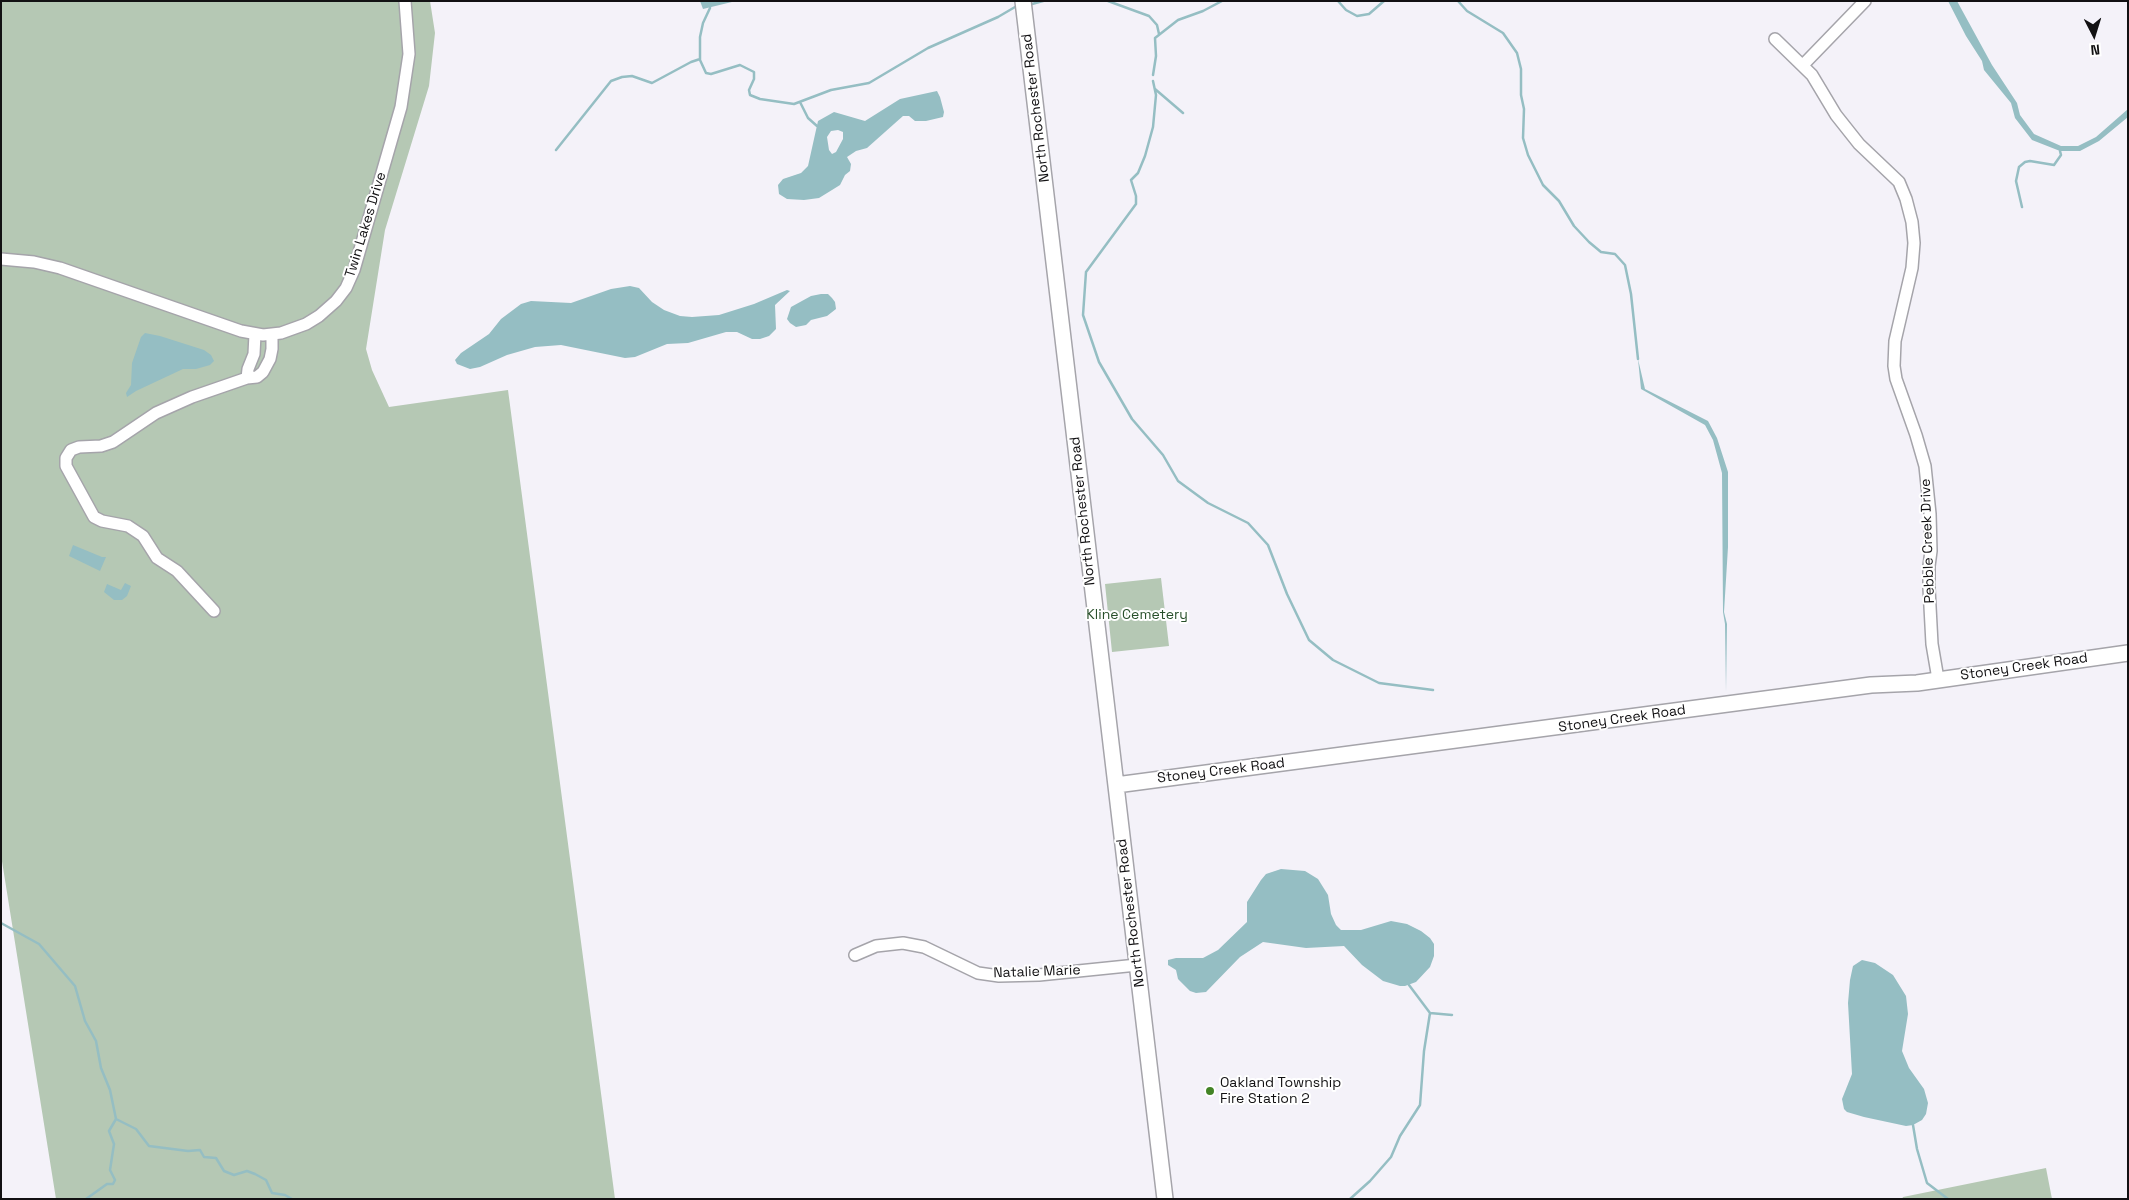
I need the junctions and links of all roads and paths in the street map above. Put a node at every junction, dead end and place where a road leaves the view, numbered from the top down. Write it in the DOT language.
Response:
graph roads {
  1 [pos="405,1"];
  2 [pos="1023,1"];
  3 [pos="1865,1"];
  4 [pos="1775,39"];
  5 [pos="1803,65"];
  6 [pos="1,259"];
  7 [pos="255,334"];
  8 [pos="272,334"];
  9 [pos="247,378"];
  10 [pos="214,611"];
  11 [pos="2128,653"];
  12 [pos="1938,680"];
  13 [pos="1116,785"];
  14 [pos="855,955"];
  15 [pos="1137,965"];
  16 [pos="1165,1199"];
  1 -- 8 [label="street, Twin Lakes Drive"];
  2 -- 13 [label="main road, North Rochester Road"];
  3 -- 5 [label="street"];
  4 -- 5 [label="street, Pebble Creek Drive"];
  5 -- 12 [label="street, Pebble Creek Drive"];
  6 -- 7 [label="street, Twin Lakes Drive"];
  7 -- 8 [label="street, Twin Lakes Drive"];
  7 -- 9 [label="street"];
  8 -- 9 [label="street"];
  9 -- 10 [label="street"];
  11 -- 12 [label="main road, Stoney Creek Road"];
  12 -- 13 [label="main road, Stoney Creek Road"];
  13 -- 15 [label="main road, North Rochester Road"];
  14 -- 15 [label="street, Natalie Marie"];
  15 -- 16 [label="main road, North Rochester Road"];
}
